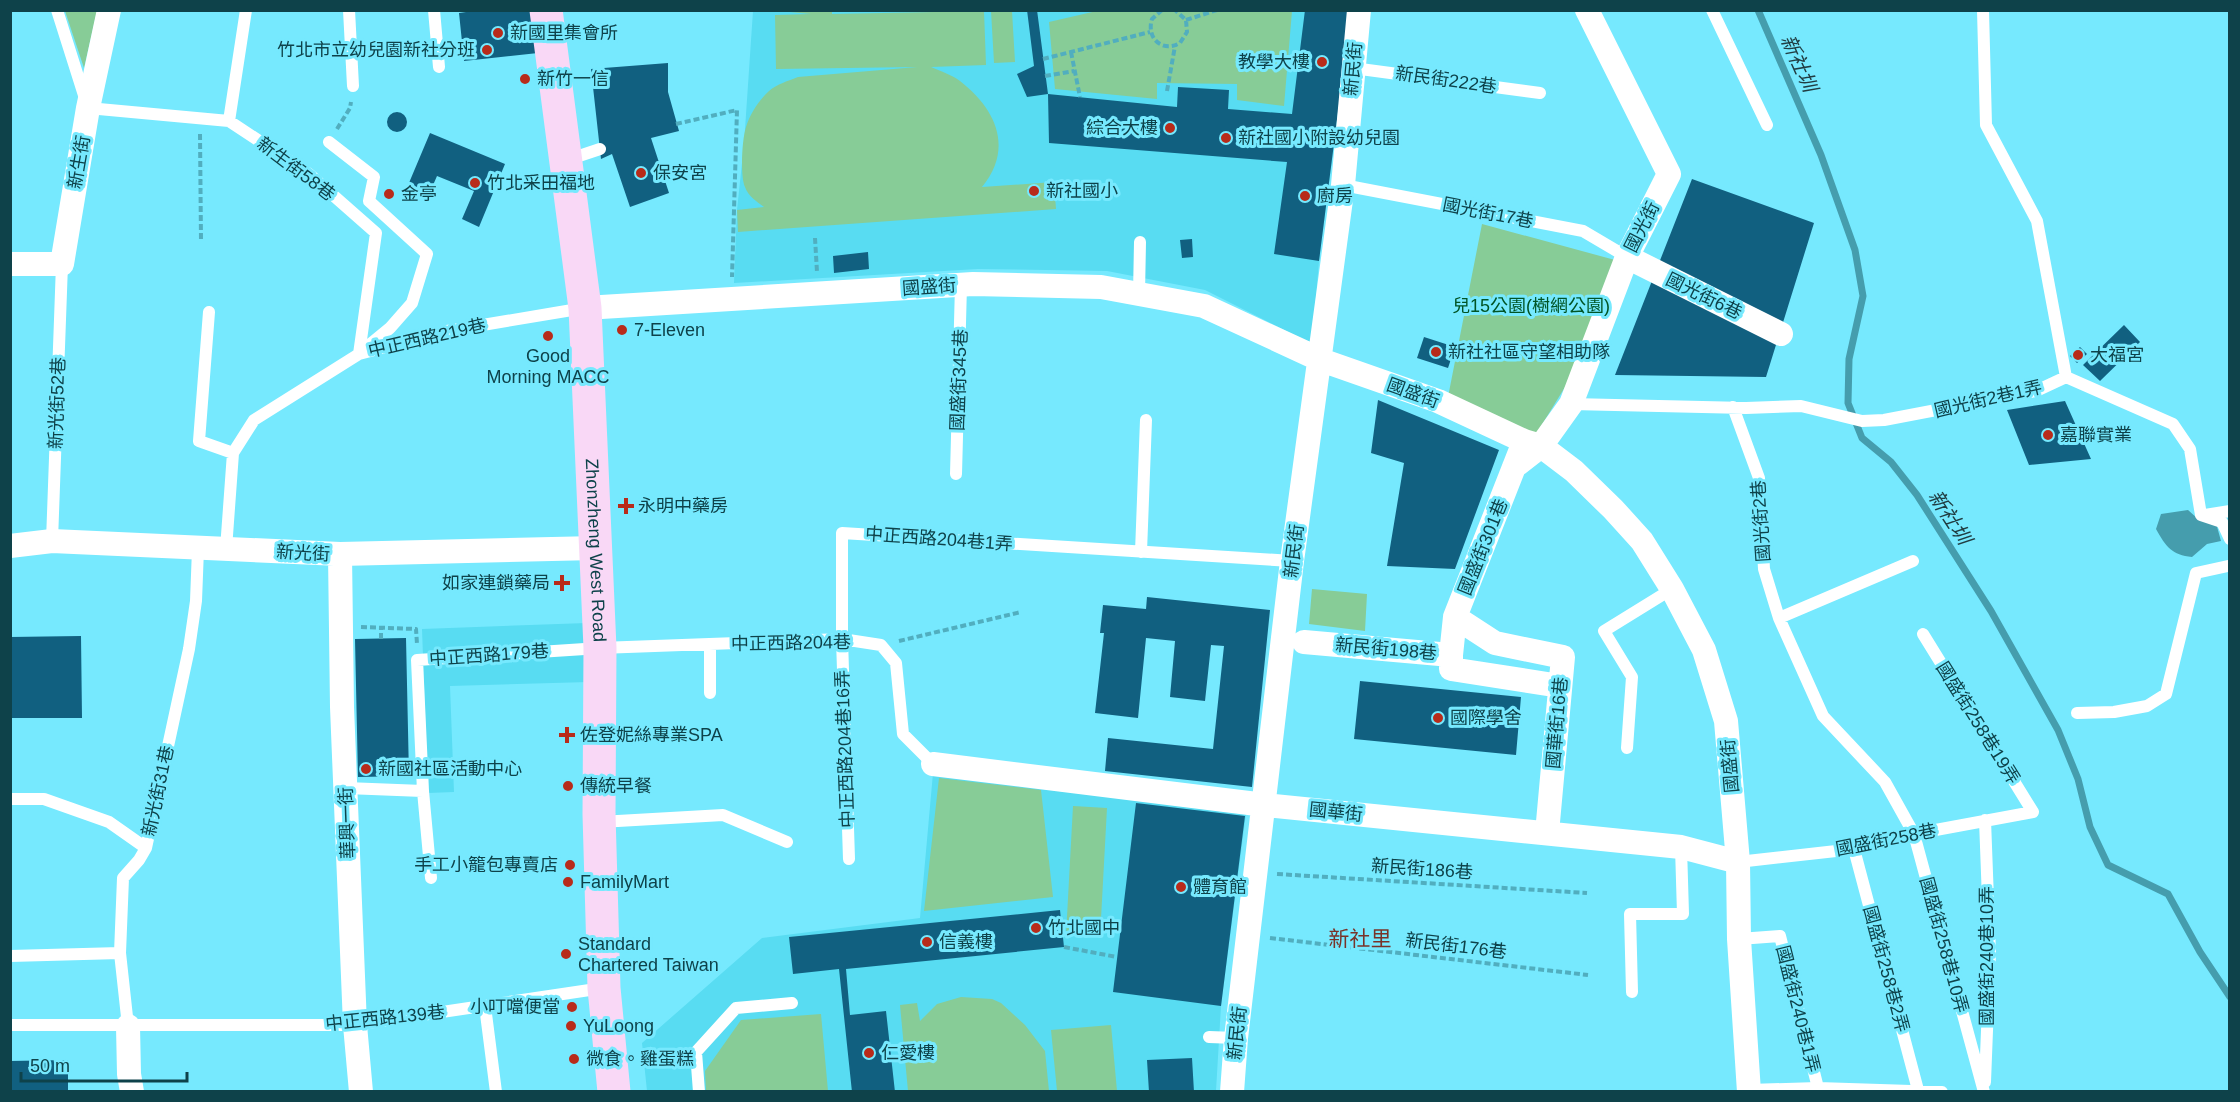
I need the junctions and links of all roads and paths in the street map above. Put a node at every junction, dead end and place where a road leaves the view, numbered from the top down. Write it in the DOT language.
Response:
graph roads {
  1 [pos="57,10"];
  2 [pos="109,10"];
  3 [pos="246,10"];
  4 [pos="350,10"];
  5 [pos="434,10"];
  6 [pos="546,10"];
  7 [pos="1162,10"];
  8 [pos="1217,10"];
  9 [pos="1359,10"];
  10 [pos="1587,10"];
  11 [pos="1712,10"];
  12 [pos="1983,10"];
  13 [pos="1177,11"];
  14 [pos="1185,20"];
  15 [pos="1150,32"];
  16 [pos="1174,46"];
  17 [pos="1071,52"];
  18 [pos="1043,60"];
  19 [pos="439,67"];
  20 [pos="1353,68"];
  21 [pos="1074,71"];
  22 [pos="1045,76"];
  23 [pos="353,86"];
  24 [pos="1167,91"];
  25 [pos="1539,93"];
  26 [pos="1080,98"];
  27 [pos="88,108"];
  28 [pos="200,118"];
  29 [pos="229,121"];
  30 [pos="676,124"];
  31 [pos="1767,125"];
  32 [pos="329,141"];
  33 [pos="600,149"];
  34 [pos="566,160"];
  35 [pos="1343,185"];
  36 [pos="815,238"];
  37 [pos="201,240"];
  38 [pos="1140,242"];
  39 [pos="1627,257"];
  40 [pos="10,264"];
  41 [pos="62,264"];
  42 [pos="817,274"];
  43 [pos="732,277"];
  44 [pos="961,285"];
  45 [pos="1138,294"];
  46 [pos="585,308"];
  47 [pos="209,312"];
  48 [pos="1781,334"];
  49 [pos="359,354"];
  50 [pos="1321,360"];
  51 [pos="2066,377"];
  52 [pos="1571,404"];
  53 [pos="1733,407"];
  54 [pos="1146,420"];
  55 [pos="1532,444"];
  56 [pos="233,453"];
  57 [pos="1514,467"];
  58 [pos="956,474"];
  59 [pos="2229,511"];
  60 [pos="2201,515"];
  61 [pos="2229,539"];
  62 [pos="52,541"];
  63 [pos="10,546"];
  64 [pos="596,548"];
  65 [pos="198,549"];
  66 [pos="226,549"];
  67 [pos="1141,552"];
  68 [pos="340,554"];
  69 [pos="1292,561"];
  70 [pos="1913,561"];
  71 [pos="2229,563"];
  72 [pos="1672,589"];
  73 [pos="1022,612"];
  74 [pos="1455,616"];
  75 [pos="1779,618"];
  76 [pos="341,627"];
  77 [pos="381,628"];
  78 [pos="1923,634"];
  79 [pos="381,639"];
  80 [pos="842,639"];
  81 [pos="1304,642"];
  82 [pos="710,644"];
  83 [pos="881,645"];
  84 [pos="600,648"];
  85 [pos="1451,655"];
  86 [pos="417,660"];
  87 [pos="1560,686"];
  88 [pos="710,693"];
  89 [pos="2077,713"];
  90 [pos="1627,748"];
  91 [pos="933,764"];
  92 [pos="346,788"];
  93 [pos="423,791"];
  94 [pos="10,800"];
  95 [pos="1265,805"];
  96 [pos="2033,812"];
  97 [pos="1985,820"];
  98 [pos="599,822"];
  99 [pos="1547,833"];
  100 [pos="1914,834"];
  101 [pos="787,842"];
  102 [pos="1681,846"];
  103 [pos="146,848"];
  104 [pos="1854,849"];
  105 [pos="849,860"];
  106 [pos="1738,862"];
  107 [pos="1255,872"];
  108 [pos="431,878"];
  109 [pos="1587,893"];
  110 [pos="1248,935"];
  111 [pos="1739,939"];
  112 [pos="1064,947"];
  113 [pos="120,953"];
  114 [pos="10,956"];
  115 [pos="1117,957"];
  116 [pos="1588,975"];
  117 [pos="604,988"];
  118 [pos="1632,992"];
  119 [pos="792,1003"];
  120 [pos="485,1006"];
  121 [pos="10,1025"];
  122 [pos="355,1025"];
  123 [pos="128,1026"];
  124 [pos="1209,1037"];
  125 [pos="1236,1038"];
  126 [pos="1818,1088"];
  127 [pos="1918,1090"];
  128 [pos="1749,1091"];
  129 [pos="132,1092"];
  130 [pos="361,1092"];
  131 [pos="495,1092"];
  132 [pos="614,1092"];
  133 [pos="699,1092"];
  134 [pos="1232,1092"];
  135 [pos="1942,1092"];
  136 [pos="1984,1092"];
  1 -- 27 [label="lane"];
  2 -- 27 [label="street, 新生街"];
  3 -- 29 [label="lane"];
  4 -- 23 [label="lane"];
  5 -- 19 [label="lane"];
  6 -- 34 [label="main road, Zhonzheng West Road"];
  7 -- 15 [label="path"];
  8 -- 14 [label="path"];
  9 -- 20 [label="street, 新民街"];
  10 -- 39 [label="street, 國光街"];
  11 -- 31 [label="lane"];
  12 -- 51 [label="lane"];
  13 -- 14 [label="path"];
  14 -- 16 [label="path"];
  15 -- 16 [label="path"];
  15 -- 17 [label="path"];
  16 -- 24 [label="path"];
  17 -- 18 [label="path"];
  17 -- 21 [label="path"];
  20 -- 25 [label="lane, 新民街222巷"];
  20 -- 35 [label="street, 新民街"];
  21 -- 22 [label="path"];
  21 -- 26 [label="path"];
  27 -- 28 [label="lane, 新生街58巷"];
  27 -- 41 [label="street, 新生街"];
  28 -- 29 [label="lane, 新生街58巷"];
  28 -- 37 [label="path"];
  29 -- 49 [label="lane, 新生街58巷"];
  30 -- 43 [label="path"];
  32 -- 49 [label="lane"];
  33 -- 34 [label="lane"];
  34 -- 46 [label="main road, Zhonzheng West Road"];
  35 -- 39 [label="lane, 國光街17巷"];
  35 -- 50 [label="street, 新民街"];
  36 -- 42 [label="path"];
  38 -- 45 [label="lane"];
  39 -- 48 [label="street, 國光街6巷"];
  39 -- 52 [label="street, 國光街"];
  40 -- 41 [label="street"];
  41 -- 62 [label="lane, 新光街52巷"];
  44 -- 45 [label="street, 國盛街"];
  44 -- 46 [label="street, 國盛街"];
  44 -- 58 [label="lane, 國盛街345巷"];
  45 -- 50 [label="street, 國盛街"];
  46 -- 49 [label="lane, 中正西路219巷"];
  46 -- 64 [label="main road, Zhonzheng West Road"];
  47 -- 56 [label="lane"];
  49 -- 56 [label="lane, 中正西路219巷"];
  50 -- 55 [label="street, 國盛街"];
  50 -- 69 [label="street, 新民街"];
  51 -- 53 [label="lane, 國光街2巷1弄"];
  51 -- 60 [label="lane, 國光街2巷1弄"];
  52 -- 53 [label="lane"];
  52 -- 55 [label="street, 國光街"];
  53 -- 75 [label="lane, 國光街2巷"];
  54 -- 67 [label="lane"];
  55 -- 57 [label="street, 國光街"];
  55 -- 72 [label="street, 國盛街"];
  56 -- 66 [label="lane"];
  57 -- 74 [label="street, 國盛街301巷"];
  59 -- 60 [label="lane"];
  60 -- 61 [label="lane"];
  62 -- 63 [label="street, 新光街"];
  62 -- 65 [label="street, 新光街"];
  64 -- 68 [label="street, 新光街"];
  64 -- 84 [label="main road, Zhonzheng West Road"];
  65 -- 66 [label="street, 新光街"];
  65 -- 103 [label="lane, 新光街31巷"];
  66 -- 68 [label="street, 新光街"];
  67 -- 69 [label="lane, 中正西路204巷1弄"];
  67 -- 80 [label="lane, 中正西路204巷1弄"];
  68 -- 76 [label="street, 華興一街"];
  69 -- 95 [label="street, 新民街"];
  70 -- 75 [label="lane"];
  71 -- 89 [label="lane"];
  72 -- 90 [label="lane"];
  72 -- 106 [label="street, 國盛街"];
  73 -- 83 [label="path"];
  74 -- 85 [label="street, 國盛街301巷"];
  74 -- 87 [label="street, 國華街16巷"];
  75 -- 100 [label="lane, 國光街2巷"];
  76 -- 77 [label="path"];
  76 -- 92 [label="street, 華興一街"];
  77 -- 79 [label="path"];
  77 -- 86 [label="path"];
  78 -- 96 [label="lane, 國盛街258巷19弄"];
  80 -- 82 [label="lane, 中正西路204巷"];
  80 -- 83 [label="lane, 中正西路204巷"];
  80 -- 105 [label="lane, 中正西路204巷16弄"];
  81 -- 85 [label="street, 新民街198巷"];
  82 -- 84 [label="lane, 中正西路204巷"];
  82 -- 88 [label="lane"];
  83 -- 91 [label="lane"];
  84 -- 86 [label="lane, 中正西路179巷"];
  84 -- 98 [label="main road, Zhonzheng West Road"];
  85 -- 87 [label="street, 新民街198巷"];
  86 -- 93 [label="lane, 中正西路179巷"];
  87 -- 99 [label="street, 國華街16巷"];
  91 -- 95 [label="street, 國華街"];
  92 -- 93 [label="lane"];
  92 -- 122 [label="street, 華興一街"];
  93 -- 108 [label="lane, 中正西路179巷"];
  94 -- 103 [label="lane"];
  95 -- 99 [label="street, 國華街"];
  95 -- 107 [label="street, 新民街"];
  96 -- 97 [label="lane, 國盛街258巷"];
  97 -- 100 [label="lane, 國盛街258巷"];
  97 -- 136 [label="lane, 國盛街240巷10弄"];
  98 -- 101 [label="lane"];
  98 -- 117 [label="main road, Zhonzheng West Road"];
  99 -- 102 [label="street, 國華街"];
  100 -- 104 [label="lane, 國盛街258巷"];
  100 -- 136 [label="lane, 國盛街258巷10弄"];
  102 -- 106 [label="street, 國華街"];
  102 -- 118 [label="lane"];
  103 -- 113 [label="lane, 新光街31巷"];
  104 -- 106 [label="lane, 國盛街258巷"];
  104 -- 127 [label="lane, 國盛街258巷2弄"];
  106 -- 111 [label="street, 國盛街"];
  107 -- 109 [label="path, 新民街186巷"];
  107 -- 110 [label="street, 新民街"];
  110 -- 116 [label="path, 新民街176巷"];
  110 -- 125 [label="street, 新民街"];
  111 -- 126 [label="lane, 國盛街240巷1弄"];
  111 -- 128 [label="street, 國盛街"];
  112 -- 115 [label="path"];
  113 -- 114 [label="lane"];
  113 -- 123 [label="lane, 新光街31巷"];
  117 -- 120 [label="lane, 中正西路139巷"];
  117 -- 132 [label="main road, Zhonzheng West Road"];
  119 -- 133 [label="lane"];
  120 -- 122 [label="lane, 中正西路139巷"];
  120 -- 131 [label="lane"];
  121 -- 123 [label="lane, 中正西路139巷"];
  122 -- 123 [label="lane, 中正西路139巷"];
  122 -- 130 [label="street, 華興一街"];
  123 -- 129 [label="street"];
  124 -- 125 [label="lane"];
  125 -- 134 [label="street, 新民街"];
  126 -- 127 [label="lane"];
  126 -- 128 [label="lane"];
  127 -- 135 [label="lane"];
}
